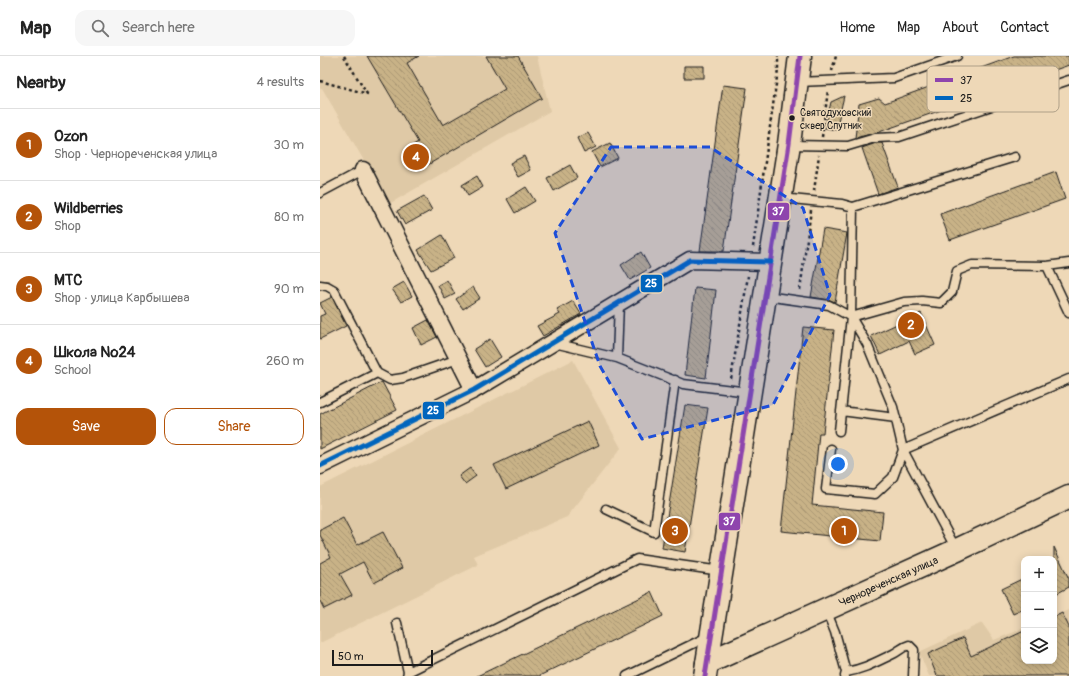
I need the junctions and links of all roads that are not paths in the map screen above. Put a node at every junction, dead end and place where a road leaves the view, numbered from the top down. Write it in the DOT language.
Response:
graph roads {
  1 [pos="800,56"];
  2 [pos="957,56"];
  3 [pos="927,66"];
  4 [pos="928,66"];
  5 [pos="1069,80"];
  6 [pos="797,82"];
  7 [pos="1059,83"];
  8 [pos="974,112"];
  9 [pos="790,144"];
  10 [pos="1015,157"];
  11 [pos="363,170"];
  12 [pos="775,191"];
  13 [pos="320,192"];
  14 [pos="853,207"];
  15 [pos="761,262"];
  16 [pos="1069,263"];
  17 [pos="1047,266"];
  18 [pos="320,286"];
  19 [pos="766,296"];
  20 [pos="619,302"];
  21 [pos="1069,313"];
  22 [pos="851,317"];
  23 [pos="552,342"];
  24 [pos="617,358"];
  25 [pos="458,359"];
  26 [pos="377,373"];
  27 [pos="1069,379"];
  28 [pos="674,380"];
  29 [pos="474,390"];
  30 [pos="751,392"];
  31 [pos="320,402"];
  32 [pos="841,411"];
  33 [pos="896,418"];
  34 [pos="839,431"];
  35 [pos="831,449"];
  36 [pos="903,450"];
  37 [pos="320,466"];
  38 [pos="1069,497"];
  39 [pos="606,509"];
  40 [pos="957,550"];
  41 [pos="722,571"];
  42 [pos="825,610"];
  43 [pos="397,623"];
  44 [pos="712,635"];
  45 [pos="706,670"];
  46 [pos="407,674"];
  47 [pos="846,674"];
  48 [pos="627,676"];
  49 [pos="913,676"];
  1 -- 6 [label="main road"];
  2 -- 4 [label="lane"];
  3 -- 6 [label="lane"];
  5 -- 7 [label="lane"];
  6 -- 9 [label="main road"];
  8 -- 9 [label="lane"];
  9 -- 12 [label="main road"];
  10 -- 14 [label="lane"];
  11 -- 13 [label="lane"];
  11 -- 25 [label="street"];
  12 -- 14 [label="lane"];
  12 -- 15 [label="main road"];
  14 -- 22 [label="lane"];
  15 -- 19 [label="main road"];
  15 -- 20 [label="street"];
  16 -- 17 [label="lane"];
  17 -- 21 [label="lane"];
  17 -- 22 [label="lane"];
  18 -- 26 [label="lane"];
  19 -- 22 [label="lane"];
  19 -- 30 [label="main road"];
  20 -- 23 [label="street"];
  20 -- 24 [label="lane"];
  22 -- 32 [label="lane"];
  22 -- 33 [label="lane"];
  23 -- 24 [label="lane"];
  23 -- 29 [label="street"];
  24 -- 28 [label="lane"];
  25 -- 26 [label="lane"];
  25 -- 29 [label="street"];
  26 -- 31 [label="lane"];
  27 -- 36 [label="lane"];
  28 -- 30 [label="lane"];
  28 -- 39 [label="lane"];
  29 -- 37 [label="street"];
  30 -- 41 [label="main road"];
  32 -- 33 [label="lane"];
  32 -- 34 [label="lane"];
  33 -- 36 [label="lane"];
  35 -- 36 [label="lane"];
  36 -- 40 [label="lane"];
  38 -- 40 [label="main road, Чернореченская улица"];
  40 -- 42 [label="main road, Чернореченская улица"];
  41 -- 44 [label="main road"];
  41 -- 46 [label="lane"];
  42 -- 45 [label="main road, Чернореченская улица"];
  42 -- 47 [label="lane"];
  43 -- 46 [label="lane"];
  44 -- 45 [label="main road"];
  44 -- 48 [label="lane"];
  47 -- 49 [label="lane"];
}
